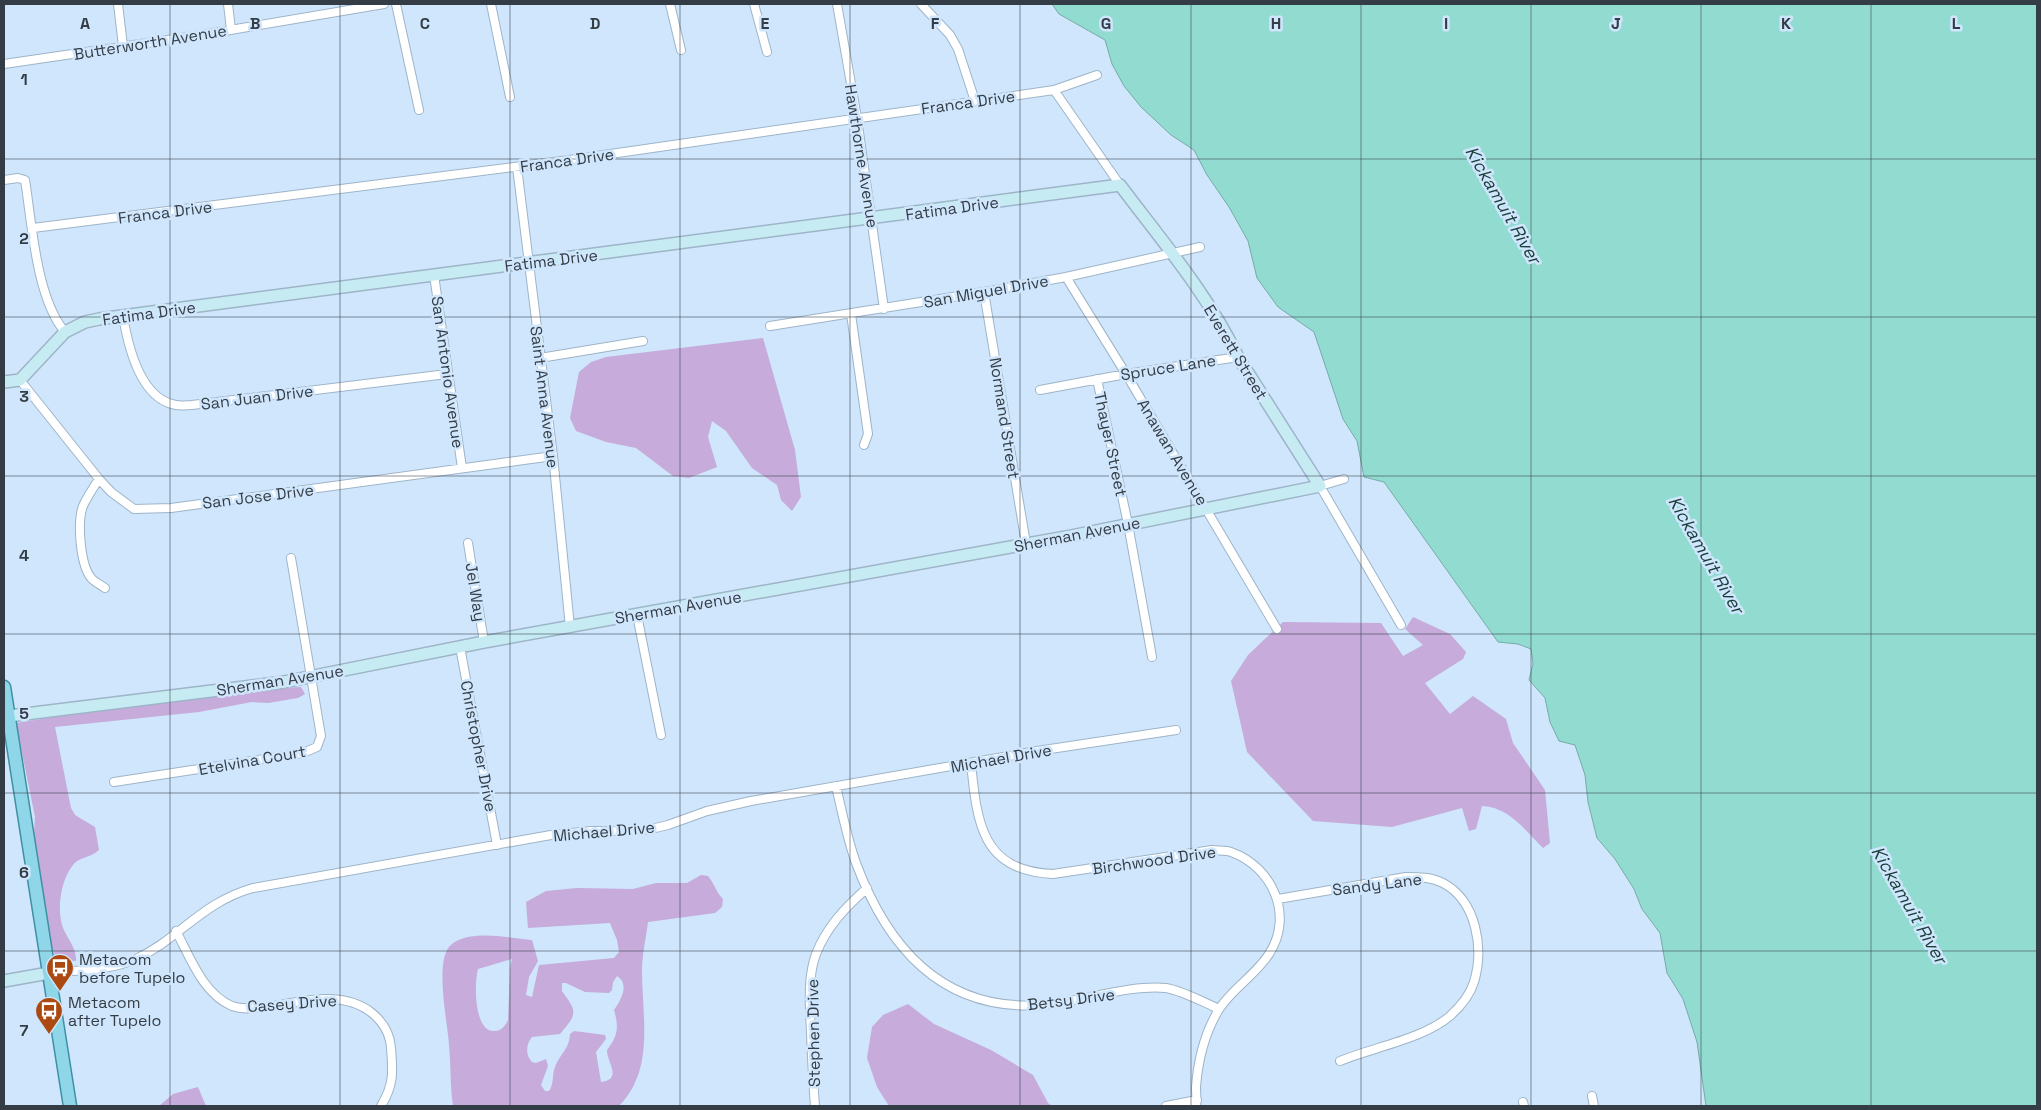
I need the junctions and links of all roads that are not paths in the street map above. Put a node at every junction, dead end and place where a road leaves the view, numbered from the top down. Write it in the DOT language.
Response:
graph roads {
  1 [pos="118,4"];
  2 [pos="228,4"];
  3 [pos="384,4"];
  4 [pos="396,4"];
  5 [pos="491,4"];
  6 [pos="670,4"];
  7 [pos="754,4"];
  8 [pos="837,4"];
  9 [pos="921,4"];
  10 [pos="231,30"];
  11 [pos="124,46"];
  12 [pos="681,50"];
  13 [pos="767,52"];
  14 [pos="4,64"];
  15 [pos="1097,75"];
  16 [pos="1054,90"];
  17 [pos="510,97"];
  18 [pos="975,101"];
  19 [pos="418,110"];
  20 [pos="857,118"];
  21 [pos="517,167"];
  22 [pos="4,180"];
  23 [pos="1120,186"];
  24 [pos="872,218"];
  25 [pos="33,228"];
  26 [pos="1200,247"];
  27 [pos="1174,254"];
  28 [pos="529,263"];
  29 [pos="434,275"];
  30 [pos="1066,277"];
  31 [pos="984,292"];
  32 [pos="884,309"];
  33 [pos="850,314"];
  34 [pos="124,316"];
  35 [pos="770,326"];
  36 [pos="65,332"];
  37 [pos="643,342"];
  38 [pos="1238,357"];
  39 [pos="540,358"];
  40 [pos="447,374"];
  41 [pos="1126,374"];
  42 [pos="1097,379"];
  43 [pos="20,380"];
  44 [pos="4,382"];
  45 [pos="1040,390"];
  46 [pos="864,445"];
  47 [pos="553,456"];
  48 [pos="462,468"];
  49 [pos="99,479"];
  50 [pos="1344,479"];
  51 [pos="1320,486"];
  52 [pos="1207,510"];
  53 [pos="1128,524"];
  54 [pos="468,543"];
  55 [pos="1026,544"];
  56 [pos="292,558"];
  57 [pos="105,588"];
  58 [pos="637,615"];
  59 [pos="1401,625"];
  60 [pos="570,627"];
  61 [pos="1277,629"];
  62 [pos="484,642"];
  63 [pos="460,647"];
  64 [pos="1152,657"];
  65 [pos="312,676"];
  66 [pos="4,687"];
  67 [pos="9,716"];
  68 [pos="1176,730"];
  69 [pos="661,735"];
  70 [pos="971,763"];
  71 [pos="114,782"];
  72 [pos="836,786"];
  73 [pos="497,845"];
  74 [pos="867,888"];
  75 [pos="1278,899"];
  76 [pos="176,931"];
  77 [pos="49,973"];
  78 [pos="4,981"];
  79 [pos="1219,1009"];
  80 [pos="1340,1061"];
  81 [pos="1592,1096"];
  82 [pos="1197,1103"];
  83 [pos="70,1106"];
  84 [pos="381,1106"];
  85 [pos="814,1106"];
  86 [pos="1166,1106"];
  87 [pos="1594,1106"];
  1 -- 11 [label="street"];
  2 -- 10 [label="street"];
  3 -- 10 [label="street, Butterworth Avenue"];
  4 -- 19 [label="street"];
  5 -- 17 [label="street"];
  6 -- 12 [label="street"];
  7 -- 13 [label="street"];
  8 -- 20 [label="street, Hawthorne Avenue"];
  9 -- 18 [label="street"];
  10 -- 11 [label="street, Butterworth Avenue"];
  11 -- 14 [label="street, Butterworth Avenue"];
  15 -- 16 [label="street, Franca Drive"];
  16 -- 18 [label="street, Franca Drive"];
  16 -- 23 [label="street, Everett Street"];
  18 -- 20 [label="street, Franca Drive"];
  20 -- 21 [label="street, Franca Drive"];
  20 -- 24 [label="street, Hawthorne Avenue"];
  21 -- 25 [label="street, Franca Drive"];
  21 -- 28 [label="street, Saint Anna Avenue"];
  22 -- 25 [label="street"];
  23 -- 24 [label="street, Fatima Drive"];
  23 -- 27 [label="street, Everett Street"];
  24 -- 28 [label="street, Fatima Drive"];
  24 -- 32 [label="street, Hawthorne Avenue"];
  25 -- 36 [label="street"];
  26 -- 27 [label="street, San Miguel Drive"];
  27 -- 30 [label="street, San Miguel Drive"];
  27 -- 38 [label="street, Everett Street"];
  28 -- 29 [label="street, Fatima Drive"];
  28 -- 39 [label="street, Saint Anna Avenue"];
  29 -- 34 [label="street, Fatima Drive"];
  29 -- 40 [label="street, San Antonio Avenue"];
  30 -- 31 [label="street, San Miguel Drive"];
  30 -- 41 [label="street, Anawan Avenue"];
  31 -- 32 [label="street, San Miguel Drive"];
  31 -- 55 [label="street, Normand Street"];
  32 -- 33 [label="street, San Miguel Drive"];
  33 -- 35 [label="street, San Miguel Drive"];
  33 -- 46 [label="street"];
  34 -- 36 [label="street, Fatima Drive"];
  34 -- 40 [label="street, San Juan Drive"];
  36 -- 43 [label="street, Fatima Drive"];
  37 -- 39 [label="street"];
  38 -- 41 [label="street, Spruce Lane"];
  38 -- 51 [label="street, Everett Street"];
  39 -- 47 [label="street, Saint Anna Avenue"];
  40 -- 48 [label="street, San Antonio Avenue"];
  41 -- 42 [label="street, Spruce Lane"];
  41 -- 52 [label="street, Anawan Avenue"];
  42 -- 45 [label="street, Spruce Lane"];
  42 -- 53 [label="street, Thayer Street"];
  43 -- 44 [label="street"];
  43 -- 49 [label="street, San Jose Drive"];
  47 -- 48 [label="street, San Jose Drive"];
  47 -- 60 [label="street, Saint Anna Avenue"];
  48 -- 49 [label="street, San Jose Drive"];
  49 -- 57 [label="street"];
  50 -- 51 [label="street, Sherman Avenue"];
  51 -- 52 [label="street, Sherman Avenue"];
  51 -- 59 [label="street, Everett Street"];
  52 -- 53 [label="street, Sherman Avenue"];
  52 -- 61 [label="street, Anawan Avenue"];
  53 -- 55 [label="street, Sherman Avenue"];
  53 -- 64 [label="street, Thayer Street"];
  54 -- 62 [label="street, Jel Way"];
  55 -- 58 [label="street, Sherman Avenue"];
  56 -- 65 [label="street"];
  58 -- 60 [label="street, Sherman Avenue"];
  58 -- 69 [label="street"];
  60 -- 62 [label="street, Sherman Avenue"];
  62 -- 63 [label="street, Sherman Avenue"];
  63 -- 65 [label="street, Sherman Avenue"];
  63 -- 73 [label="street, Christopher Drive"];
  65 -- 67 [label="street, Sherman Avenue"];
  65 -- 71 [label="street, Etelvina Court"];
  66 -- 67 [label="main road"];
  67 -- 77 [label="main road"];
  68 -- 70 [label="street, Michael Drive"];
  70 -- 72 [label="street, Michael Drive"];
  70 -- 75 [label="street, Birchwood Drive"];
  72 -- 73 [label="street, Michael Drive"];
  72 -- 74 [label="street, Betsy Drive"];
  73 -- 76 [label="street, Michael Drive"];
  74 -- 79 [label="street, Betsy Drive"];
  74 -- 85 [label="street, Stephen Drive"];
  75 -- 79 [label="street, Birchwood Drive"];
  75 -- 80 [label="street, Sandy Lane"];
  76 -- 77 [label="street, Michael Drive"];
  76 -- 84 [label="street, Casey Drive"];
  77 -- 78 [label="street"];
  77 -- 83 [label="main road"];
  79 -- 82 [label="street, Birchwood Drive"];
  81 -- 87 [label="street"];
  82 -- 86 [label="street"];
}
